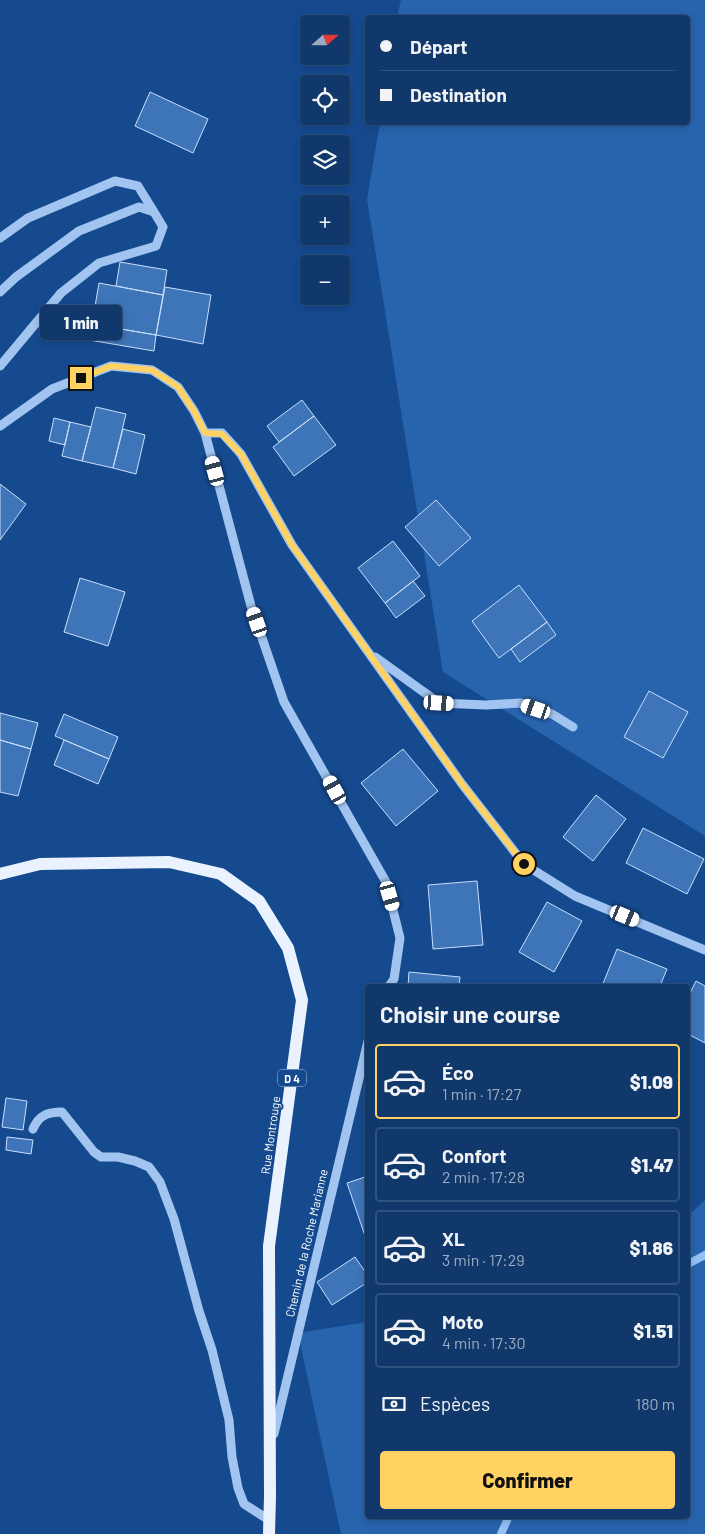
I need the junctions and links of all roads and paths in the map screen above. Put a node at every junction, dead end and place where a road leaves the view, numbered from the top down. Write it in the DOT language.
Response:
graph roads {
  1 [pos="154,212"];
  2 [pos="0,238"];
  3 [pos="0,292"];
  4 [pos="0,366"];
  5 [pos="0,426"];
  6 [pos="205,433"];
  7 [pos="368,652"];
  8 [pos="574,727"];
  9 [pos="0,874"];
  10 [pos="705,950"];
  11 [pos="390,984"];
  12 [pos="365,1053"];
  13 [pos="33,1129"];
  14 [pos="270,1451"];
  15 [pos="269,1520"];
  16 [pos="268,1534"];
  1 -- 2 [label="street"];
  1 -- 3 [label="street"];
  1 -- 4 [label="street"];
  5 -- 6 [label="street"];
  6 -- 7 [label="street"];
  6 -- 11 [label="street"];
  7 -- 8 [label="street"];
  7 -- 10 [label="street"];
  9 -- 14 [label="main road, Rue Montrouge / D 4"];
  12 -- 14 [label="street, Chemin de la Roche Marianne"];
  13 -- 15 [label="street"];
  14 -- 15 [label="main road, Rue Montrouge / D 4"];
  15 -- 16 [label="main road, Rue Montrouge / D 4"];
}
